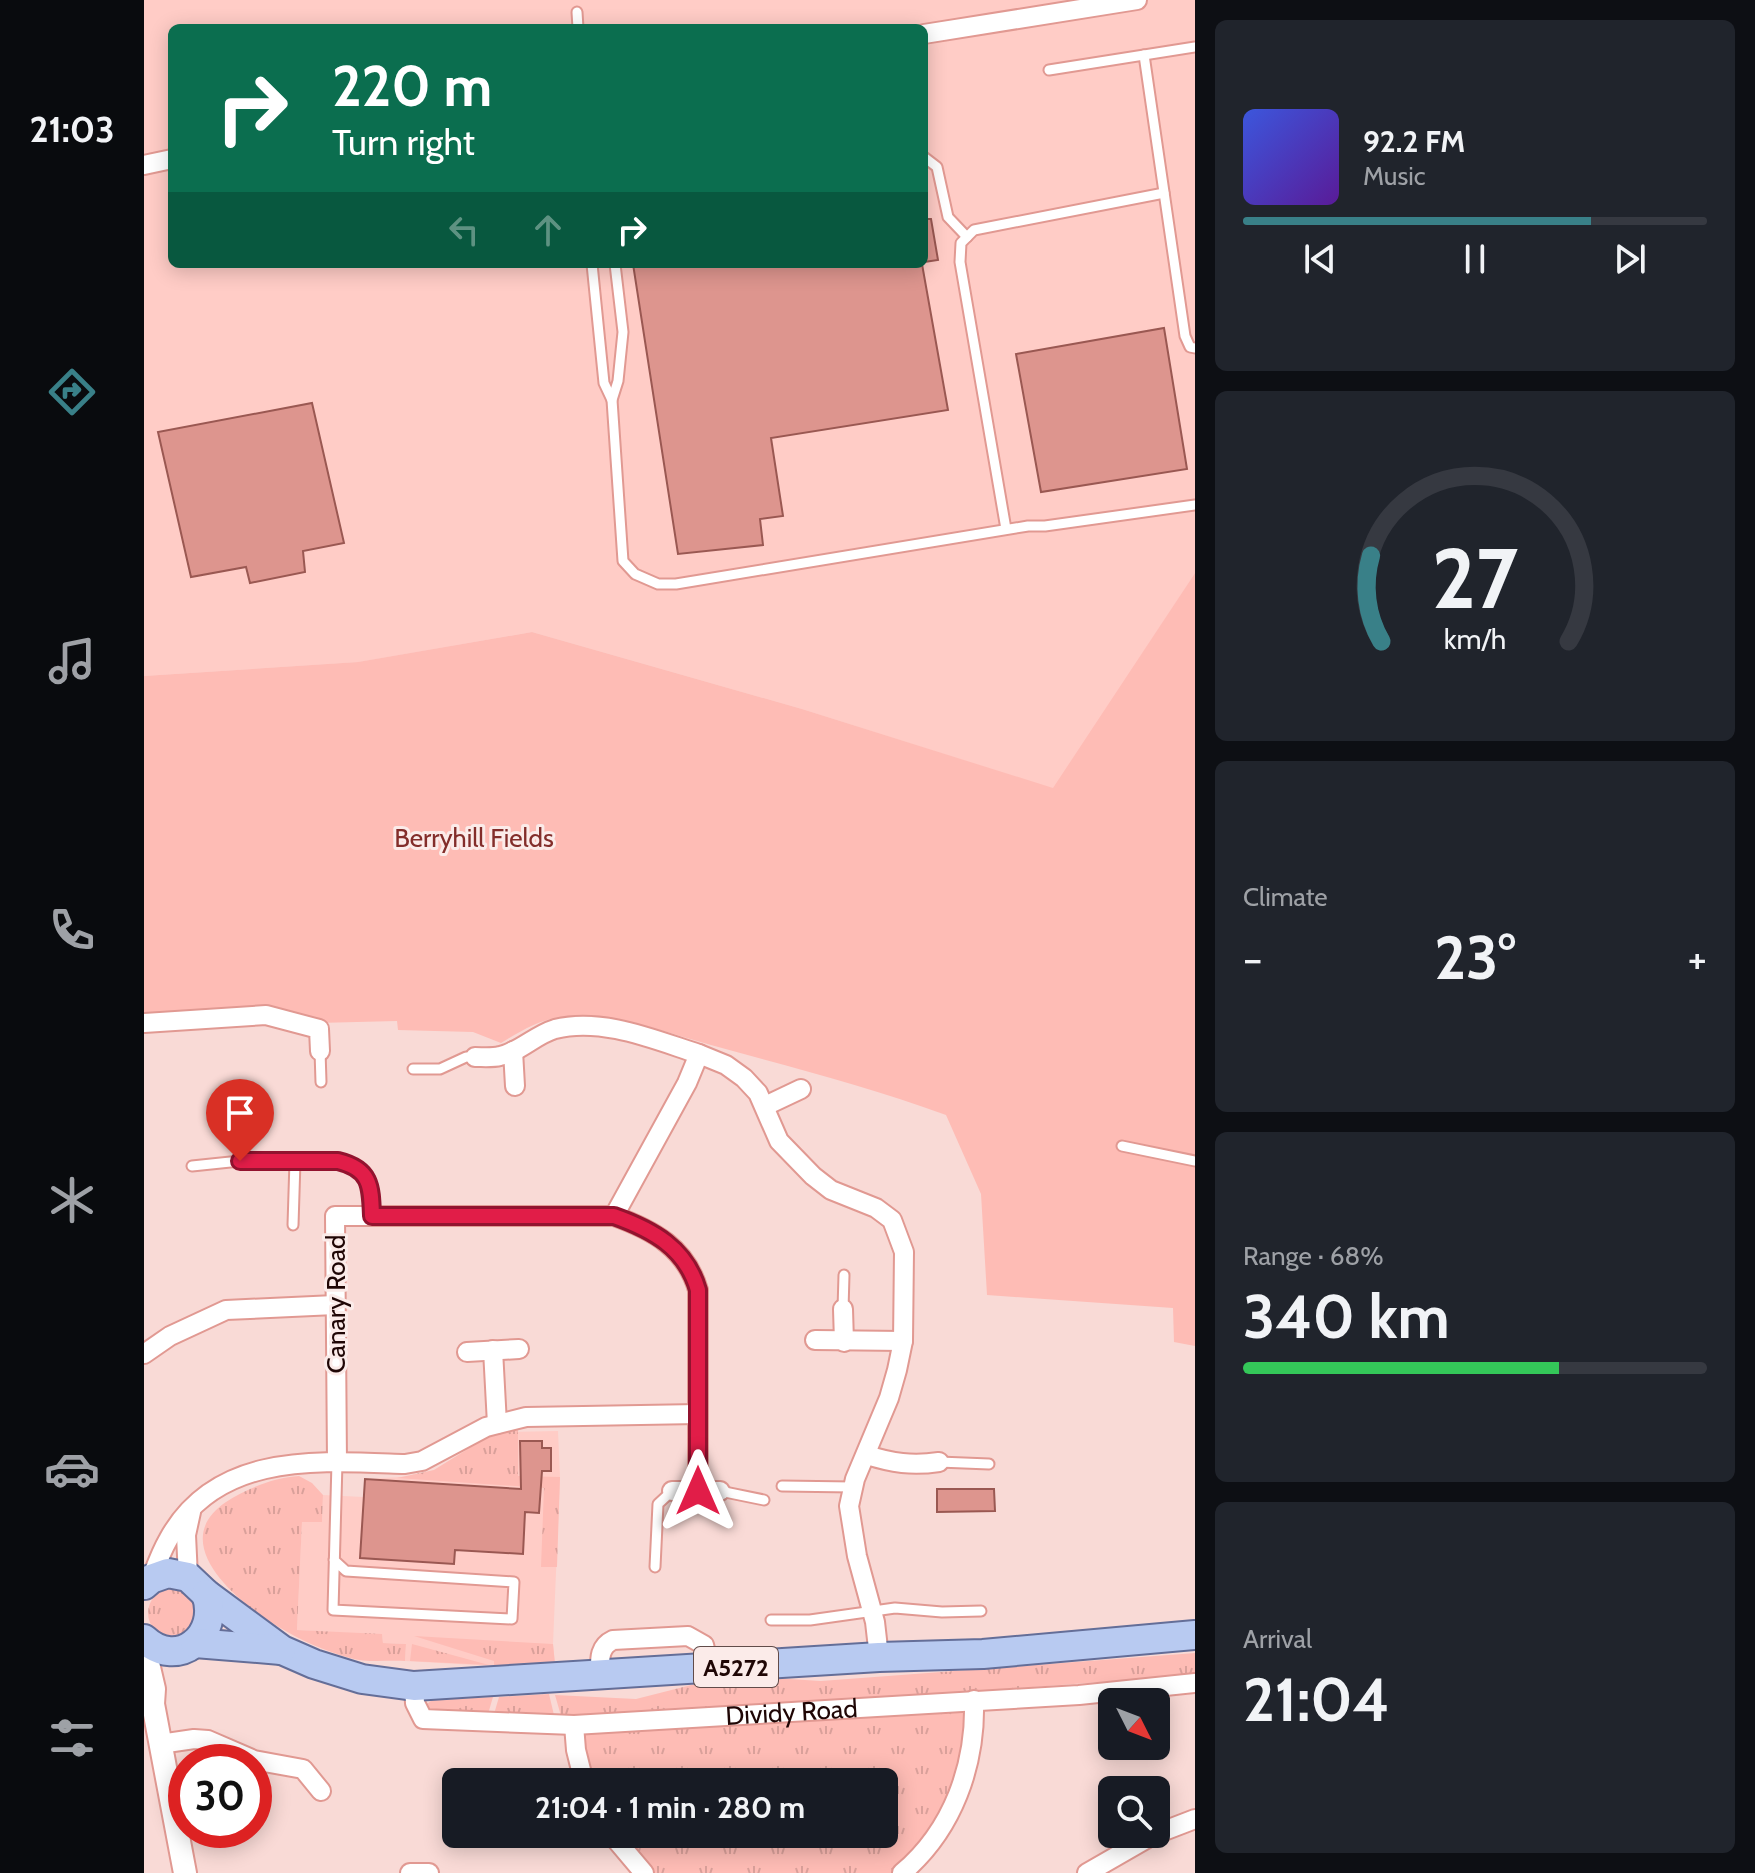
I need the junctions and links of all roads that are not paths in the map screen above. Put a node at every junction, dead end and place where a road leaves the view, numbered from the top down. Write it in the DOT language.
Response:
graph roads {
  1 [pos="1137,0"];
  2 [pos="577,12"];
  3 [pos="578,24"];
  4 [pos="928,33"];
  5 [pos="1195,47"];
  6 [pos="1144,55"];
  7 [pos="1049,70"];
  8 [pos="168,160"];
  9 [pos="928,160"];
  10 [pos="144,165"];
  11 [pos="1164,193"];
  12 [pos="967,237"];
  13 [pos="592,268"];
  14 [pos="615,268"];
  15 [pos="1195,348"];
  16 [pos="612,400"];
  17 [pos="1195,505"];
  18 [pos="1006,529"];
  19 [pos="144,1023"];
  20 [pos="320,1051"];
  21 [pos="513,1051"];
  22 [pos="699,1054"];
  23 [pos="475,1057"];
  24 [pos="413,1069"];
  25 [pos="321,1082"];
  26 [pos="515,1086"];
  27 [pos="801,1089"];
  28 [pos="765,1106"];
  29 [pos="1122,1146"];
  30 [pos="295,1161"];
  31 [pos="1195,1161"];
  32 [pos="192,1166"];
  33 [pos="372,1216"];
  34 [pos="614,1216"];
  35 [pos="293,1225"];
  36 [pos="844,1275"];
  37 [pos="335,1305"];
  38 [pos="843,1309"];
  39 [pos="815,1340"];
  40 [pos="903,1341"];
  41 [pos="844,1342"];
  42 [pos="519,1349"];
  43 [pos="493,1350"];
  44 [pos="467,1352"];
  45 [pos="144,1354"];
  46 [pos="698,1414"];
  47 [pos="497,1424"];
  48 [pos="867,1455"];
  49 [pos="337,1462"];
  50 [pos="939,1462"];
  51 [pos="989,1464"];
  52 [pos="916,1466"];
  53 [pos="782,1486"];
  54 [pos="916,1486"];
  55 [pos="852,1487"];
  56 [pos="672,1491"];
  57 [pos="698,1491"];
  58 [pos="720,1491"];
  59 [pos="764,1500"];
  60 [pos="192,1509"];
  61 [pos="334,1560"];
  62 [pos="655,1567"];
  63 [pos="147,1582"];
  64 [pos="197,1585"];
  65 [pos="981,1611"];
  66 [pos="872,1612"];
  67 [pos="771,1620"];
  68 [pos="1195,1635"];
  69 [pos="144,1639"];
  70 [pos="144,1646"];
  71 [pos="185,1647"];
  72 [pos="282,1650"];
  73 [pos="879,1657"];
  74 [pos="1195,1683"];
  75 [pos="414,1686"];
  76 [pos="154,1689"];
  77 [pos="974,1700"];
  78 [pos="574,1725"];
  79 [pos="160,1744"];
  80 [pos="580,1768"];
  81 [pos="321,1791"];
  82 [pos="1195,1819"];
  83 [pos="1170,1829"];
  84 [pos="623,1848"];
  85 [pos="1131,1848"];
  86 [pos="185,1873"];
  87 [pos="410,1873"];
  88 [pos="429,1873"];
  89 [pos="644,1873"];
  90 [pos="902,1873"];
  91 [pos="1087,1873"];
  1 -- 4 [label="street"];
  2 -- 3 [label="lane"];
  5 -- 6 [label="lane"];
  6 -- 7 [label="lane"];
  6 -- 11 [label="lane"];
  8 -- 10 [label="street"];
  9 -- 12 [label="lane"];
  11 -- 12 [label="lane"];
  11 -- 15 [label="lane"];
  12 -- 18 [label="lane"];
  13 -- 16 [label="lane"];
  14 -- 16 [label="lane"];
  16 -- 18 [label="lane"];
  17 -- 18 [label="lane"];
  19 -- 20 [label="street"];
  20 -- 25 [label="lane"];
  21 -- 22 [label="street"];
  21 -- 23 [label="street"];
  21 -- 26 [label="street"];
  22 -- 28 [label="street"];
  22 -- 34 [label="street"];
  23 -- 24 [label="lane"];
  27 -- 28 [label="street"];
  28 -- 40 [label="street"];
  29 -- 31 [label="lane"];
  30 -- 32 [label="lane"];
  30 -- 33 [label="lane"];
  30 -- 35 [label="lane"];
  33 -- 34 [label="street, Canary Road"];
  33 -- 37 [label="street, Canary Road"];
  34 -- 46 [label="street, Canary Road"];
  36 -- 38 [label="lane"];
  37 -- 45 [label="street"];
  37 -- 49 [label="street, Canary Road"];
  38 -- 41 [label="street"];
  39 -- 41 [label="street"];
  40 -- 41 [label="street"];
  40 -- 48 [label="street"];
  42 -- 43 [label="street"];
  43 -- 44 [label="street"];
  43 -- 47 [label="street"];
  46 -- 47 [label="street"];
  46 -- 57 [label="street, Canary Road"];
  47 -- 49 [label="street"];
  48 -- 52 [label="street"];
  48 -- 55 [label="street"];
  49 -- 60 [label="street"];
  49 -- 61 [label="lane"];
  50 -- 51 [label="lane"];
  50 -- 52 [label="street"];
  52 -- 54 [label="street"];
  53 -- 55 [label="lane"];
  55 -- 66 [label="street"];
  56 -- 57 [label="street"];
  56 -- 62 [label="lane"];
  57 -- 58 [label="street"];
  58 -- 59 [label="lane"];
  60 -- 63 [label="street"];
  60 -- 64 [label="street"];
  61 -- 61 [label="lane"];
  63 -- 64 [label="main road"];
  64 -- 71 [label="main road"];
  64 -- 72 [label="main road, Dividy Road / A5272"];
  65 -- 66 [label="lane"];
  66 -- 67 [label="lane"];
  66 -- 73 [label="street"];
  68 -- 73 [label="main road, Dividy Road / A5272"];
  69 -- 71 [label="main road, Dividy Road / A5272"];
  70 -- 76 [label="street"];
  71 -- 72 [label="main road, Dividy Road / A5272"];
  71 -- 76 [label="street"];
  72 -- 75 [label="main road, Dividy Road / A5272"];
  73 -- 75 [label="main road, Dividy Road / A5272"];
  74 -- 77 [label="street, Dividy Road"];
  75 -- 78 [label="street, Dividy Road"];
  76 -- 79 [label="street"];
  77 -- 78 [label="street, Dividy Road"];
  77 -- 90 [label="street"];
  78 -- 80 [label="street"];
  79 -- 81 [label="street"];
  79 -- 86 [label="street"];
  82 -- 83 [label="street"];
  84 -- 89 [label="street"];
  85 -- 91 [label="street"];
  87 -- 88 [label="street"];
}
